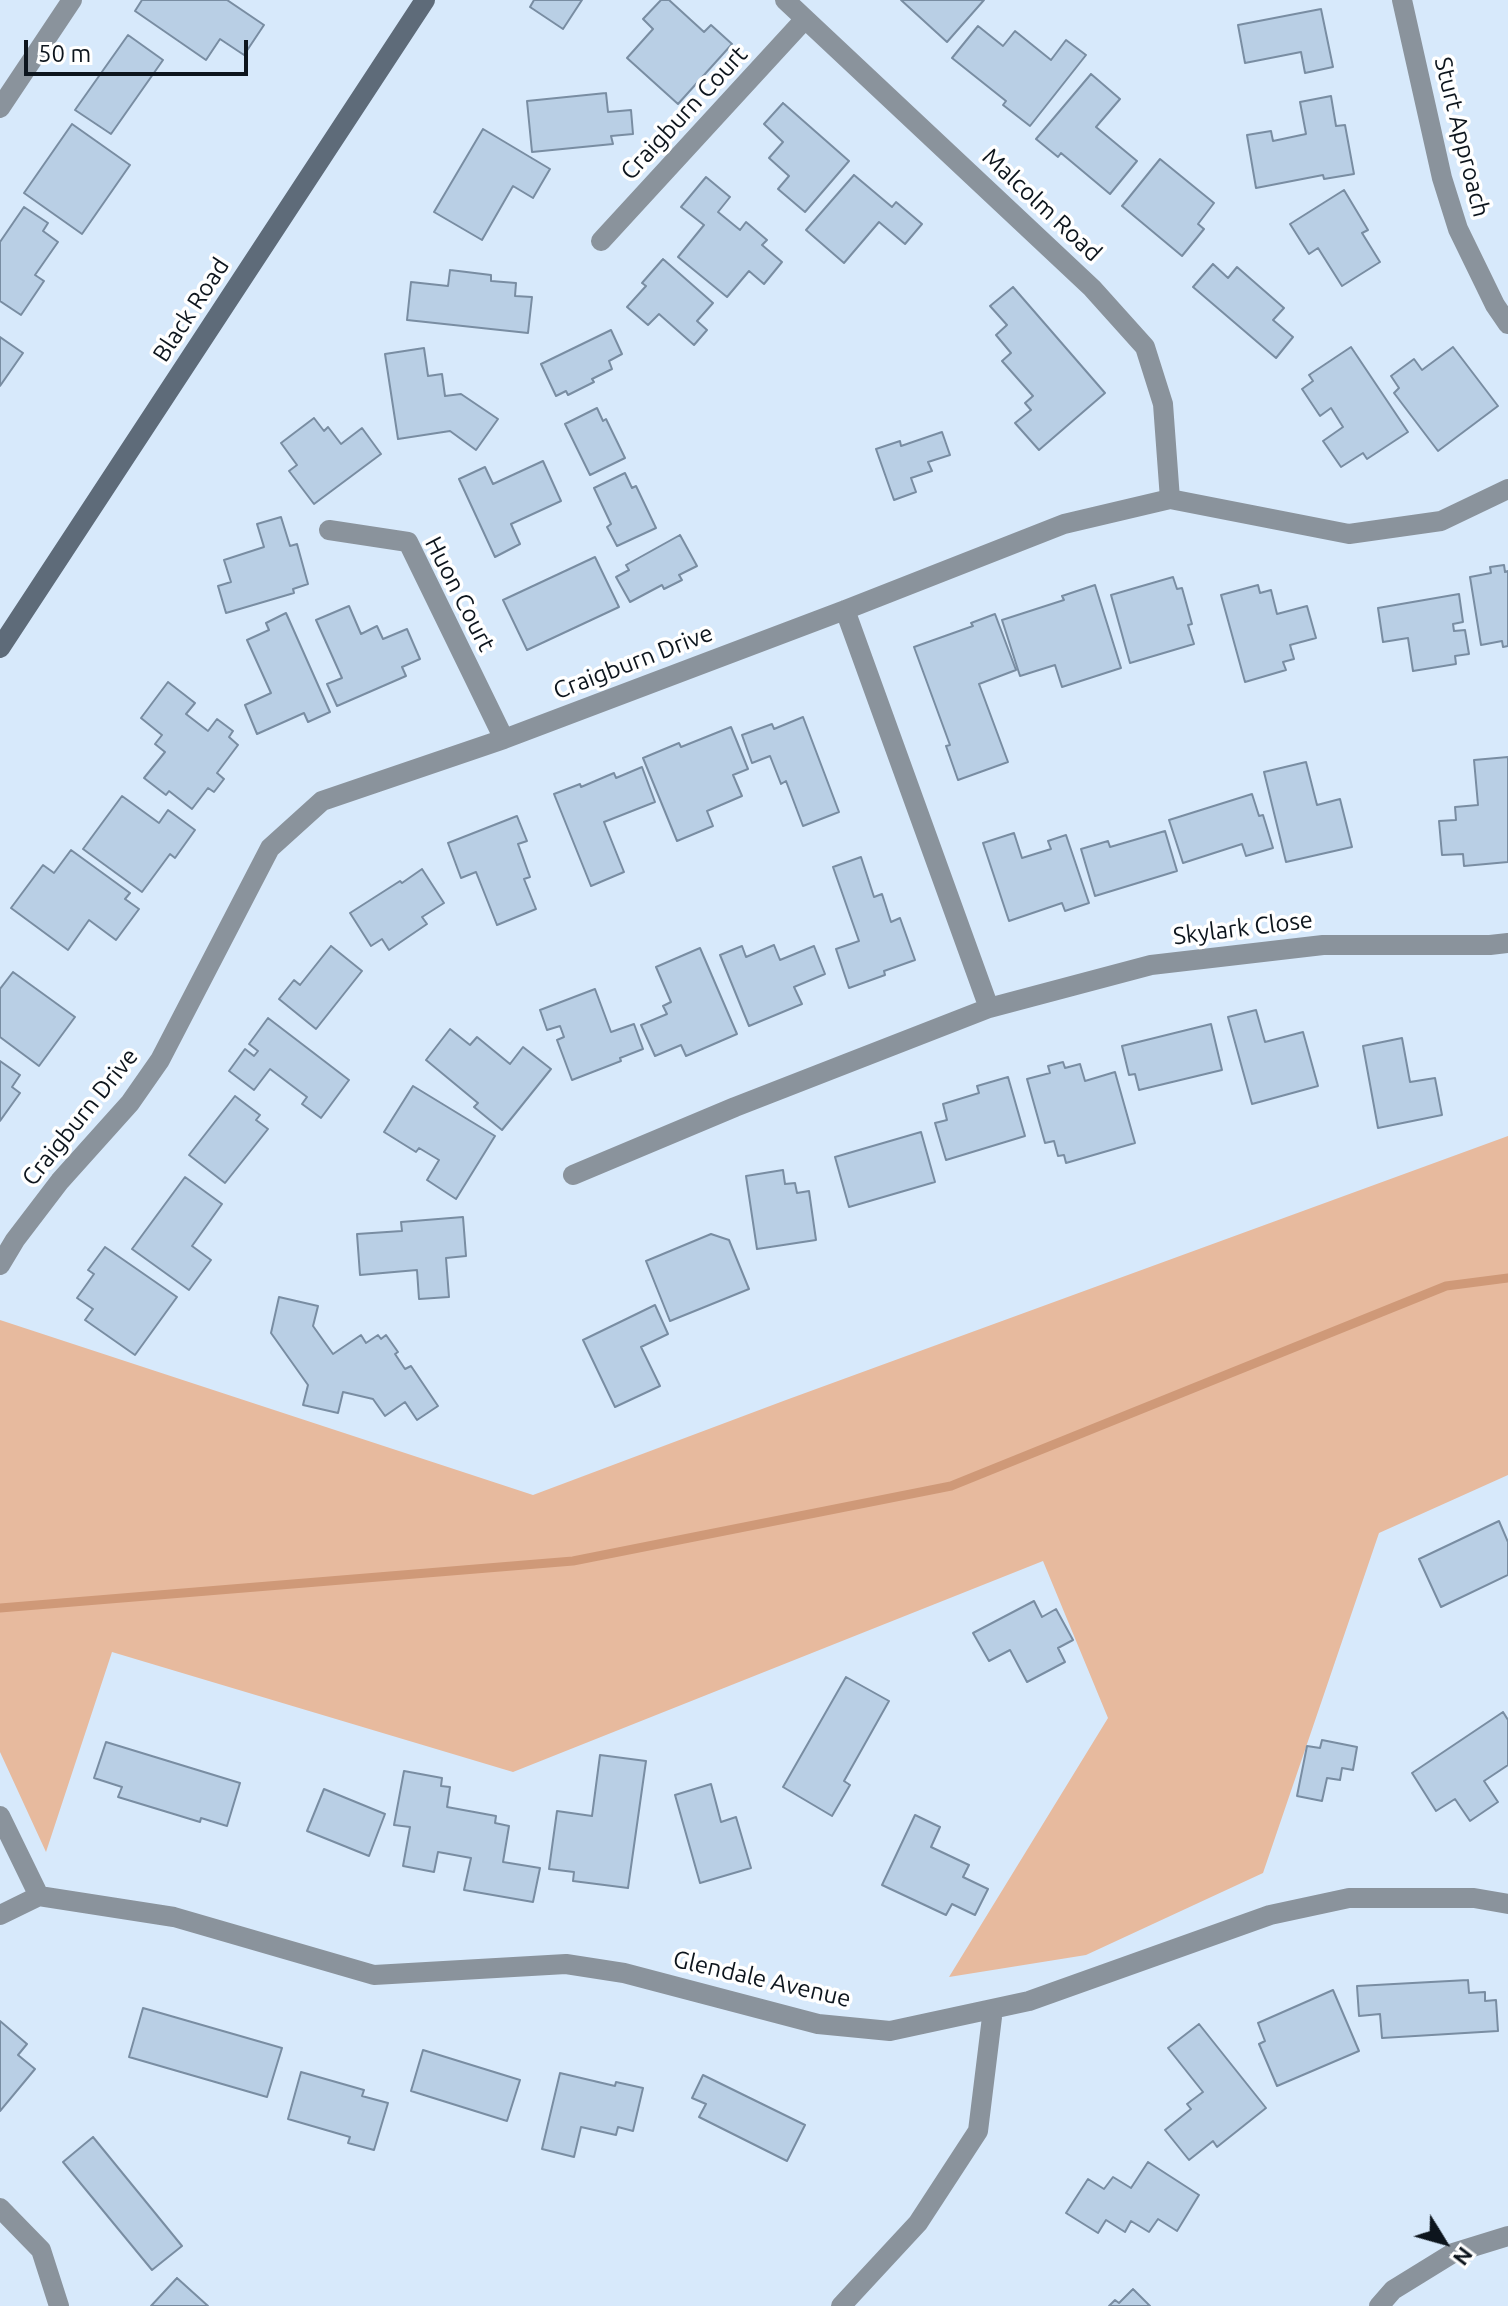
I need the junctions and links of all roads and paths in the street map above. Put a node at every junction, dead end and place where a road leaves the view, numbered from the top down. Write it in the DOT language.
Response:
graph roads {
  1 [pos="72,0"];
  2 [pos="425,0"];
  3 [pos="785,0"];
  4 [pos="1402,0"];
  5 [pos="805,19"];
  6 [pos="0,108"];
  7 [pos="601,241"];
  8 [pos="1508,324"];
  9 [pos="1508,489"];
  10 [pos="1170,499"];
  11 [pos="329,530"];
  12 [pos="845,610"];
  13 [pos="0,648"];
  14 [pos="504,739"];
  15 [pos="1508,943"];
  16 [pos="989,1008"];
  17 [pos="573,1175"];
  18 [pos="0,1265"];
  19 [pos="0,1816"];
  20 [pos="39,1896"];
  21 [pos="1508,1904"];
  22 [pos="0,1915"];
  23 [pos="993,2009"];
  24 [pos="0,2208"];
  25 [pos="1508,2236"];
  26 [pos="59,2306"];
  27 [pos="841,2306"];
  28 [pos="1379,2306"];
  1 -- 6 [label="street"];
  2 -- 13 [label="main road, Black Road"];
  3 -- 5 [label="street, Malcolm Road"];
  4 -- 8 [label="street, Sturt Approach"];
  5 -- 7 [label="street, Craigburn Court"];
  5 -- 10 [label="street, Malcolm Road"];
  9 -- 10 [label="street, Craigburn Drive"];
  10 -- 12 [label="street, Craigburn Drive"];
  11 -- 14 [label="street, Huon Court"];
  12 -- 14 [label="street, Craigburn Drive"];
  12 -- 16 [label="street"];
  14 -- 18 [label="street, Craigburn Drive"];
  15 -- 16 [label="street, Skylark Close"];
  16 -- 17 [label="street, Skylark Close"];
  19 -- 20 [label="street"];
  20 -- 22 [label="street"];
  20 -- 23 [label="street, Glendale Avenue"];
  21 -- 23 [label="street, Glendale Avenue"];
  23 -- 27 [label="street"];
  24 -- 26 [label="street"];
  25 -- 28 [label="street"];
}
